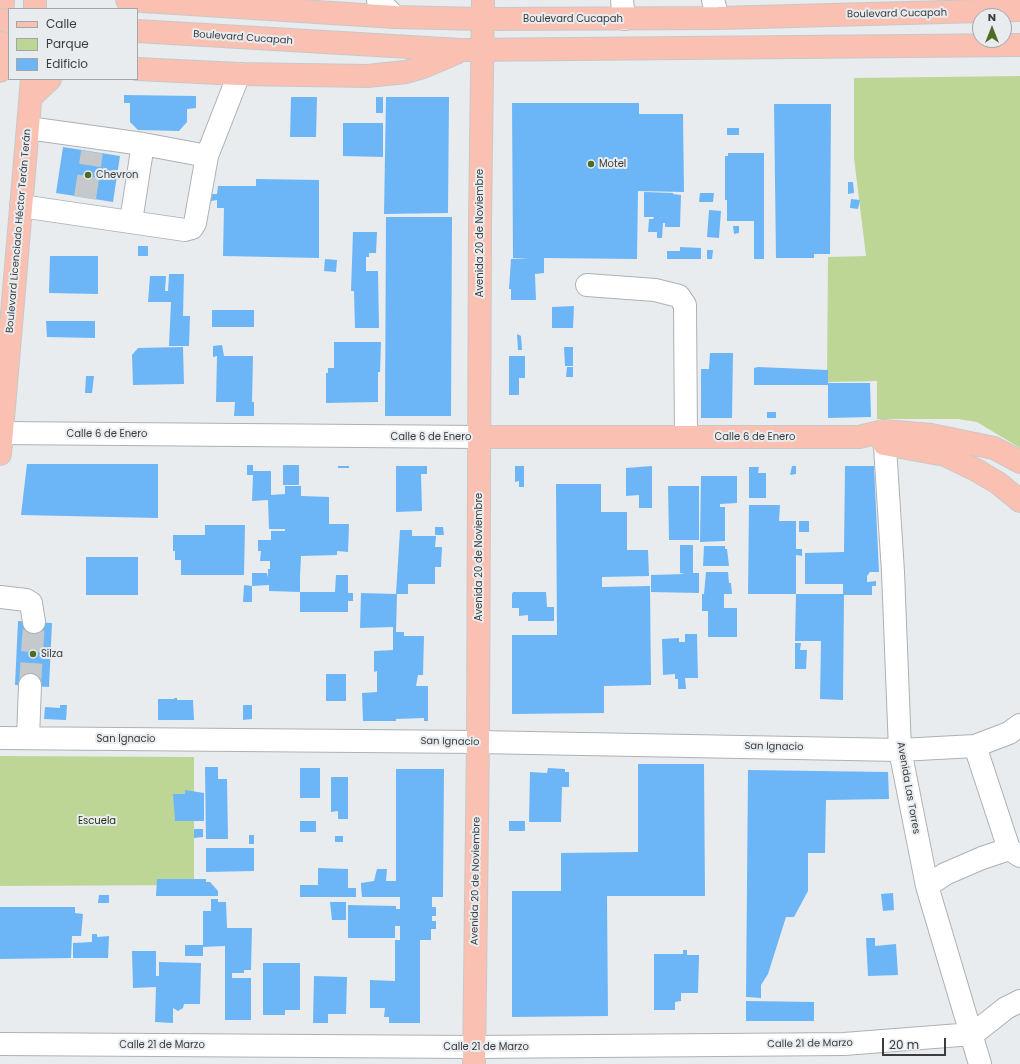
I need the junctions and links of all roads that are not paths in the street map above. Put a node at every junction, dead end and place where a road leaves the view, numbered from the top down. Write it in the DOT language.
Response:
graph roads {
  1 [pos="4,0"];
  2 [pos="127,0"];
  3 [pos="150,0"];
  4 [pos="378,0"];
  5 [pos="924,7"];
  6 [pos="716,9"];
  7 [pos="483,10"];
  8 [pos="623,10"];
  9 [pos="1020,10"];
  10 [pos="395,17"];
  11 [pos="138,31"];
  12 [pos="1020,45"];
  13 [pos="461,50"];
  14 [pos="483,50"];
  15 [pos="138,69"];
  16 [pos="0,71"];
  17 [pos="240,74"];
  18 [pos="48,80"];
  19 [pos="31,88"];
  20 [pos="28,128"];
  21 [pos="143,144"];
  22 [pos="207,156"];
  23 [pos="21,206"];
  24 [pos="131,221"];
  25 [pos="587,285"];
  26 [pos="480,437"];
  27 [pos="686,437"];
  28 [pos="884,437"];
  29 [pos="1,444"];
  30 [pos="1020,462"];
  31 [pos="1020,501"];
  32 [pos="0,597"];
  33 [pos="34,622"];
  34 [pos="30,685"];
  35 [pos="1020,725"];
  36 [pos="0,738"];
  37 [pos="28,738"];
  38 [pos="478,742"];
  39 [pos="975,746"];
  40 [pos="900,750"];
  41 [pos="1014,853"];
  42 [pos="927,886"];
  43 [pos="1020,1001"];
  44 [pos="973,1034"];
  45 [pos="0,1044"];
  46 [pos="474,1056"];
  47 [pos="980,1064"];
  1 -- 16 [label="main road"];
  2 -- 3 [label="main road, Boulevard Cucapah"];
  3 -- 10 [label="main road, Boulevard Cucapah"];
  4 -- 10 [label="street"];
  5 -- 6 [label="main road, Boulevard Cucapah"];
  5 -- 9 [label="main road, Boulevard Cucapah"];
  6 -- 8 [label="main road, Boulevard Cucapah"];
  7 -- 8 [label="main road, Boulevard Cucapah"];
  7 -- 10 [label="main road, Boulevard Cucapah"];
  7 -- 14 [label="main road, Avenida 20 de Noviembre"];
  11 -- 13 [label="main road, Boulevard Cucapah"];
  12 -- 14 [label="main road, Boulevard Cucapah"];
  13 -- 14 [label="main road, Boulevard Cucapah"];
  13 -- 17 [label="main road"];
  14 -- 26 [label="main road, Avenida 20 de Noviembre"];
  15 -- 17 [label="main road"];
  17 -- 22 [label="street"];
  18 -- 19 [label="main road"];
  19 -- 20 [label="main road, Boulevard Licenciado Héctor Terán Terán"];
  20 -- 21 [label="street"];
  20 -- 23 [label="main road, Boulevard Licenciado Héctor Terán Terán"];
  21 -- 22 [label="street"];
  21 -- 24 [label="street"];
  22 -- 24 [label="street"];
  23 -- 24 [label="street"];
  23 -- 29 [label="main road, Boulevard Licenciado Héctor Terán Terán"];
  25 -- 27 [label="street"];
  26 -- 27 [label="main road, Calle 6 de Enero"];
  26 -- 29 [label="street, Calle 6 de Enero"];
  26 -- 38 [label="main road, Avenida 20 de Noviembre"];
  27 -- 28 [label="main road, Calle 6 de Enero"];
  28 -- 30 [label="main road"];
  28 -- 31 [label="main road"];
  28 -- 40 [label="street, Avenida Las Torres"];
  32 -- 33 [label="street"];
  34 -- 37 [label="street"];
  35 -- 39 [label="street, San Ignacio"];
  36 -- 37 [label="street, San Ignacio"];
  37 -- 38 [label="street, San Ignacio"];
  38 -- 40 [label="street, San Ignacio"];
  38 -- 46 [label="main road, Avenida 20 de Noviembre"];
  39 -- 40 [label="street, San Ignacio"];
  39 -- 41 [label="street"];
  40 -- 42 [label="street, Avenida Las Torres"];
  41 -- 42 [label="street"];
  42 -- 44 [label="street, Avenida Las Torres"];
  43 -- 44 [label="street"];
  44 -- 46 [label="street, Calle 21 de Marzo"];
  44 -- 47 [label="street, Avenida Las Torres"];
  45 -- 46 [label="street, Calle 21 de Marzo"];
}
